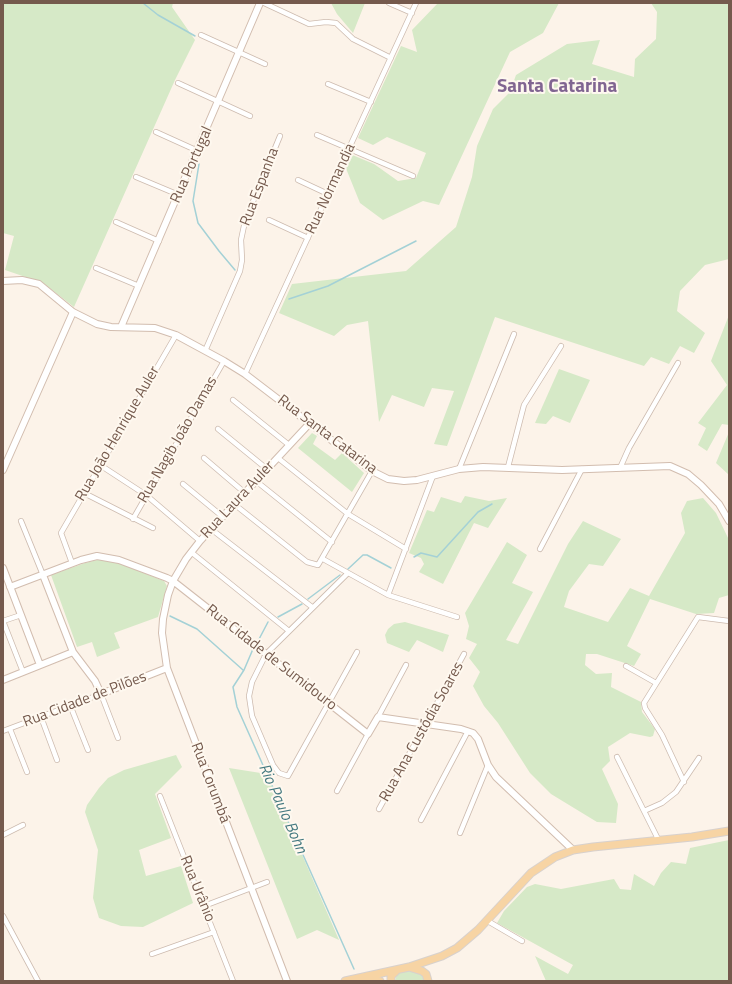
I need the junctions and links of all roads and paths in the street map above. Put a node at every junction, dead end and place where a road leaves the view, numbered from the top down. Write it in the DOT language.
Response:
graph roads {
  1 [pos="260,3"];
  2 [pos="264,3"];
  3 [pos="389,3"];
  4 [pos="416,3"];
  5 [pos="412,13"];
  6 [pos="201,35"];
  7 [pos="240,52"];
  8 [pos="391,58"];
  9 [pos="265,64"];
  10 [pos="178,82"];
  11 [pos="328,84"];
  12 [pos="219,102"];
  13 [pos="371,102"];
  14 [pos="250,116"];
  15 [pos="156,132"];
  16 [pos="317,135"];
  17 [pos="280,136"];
  18 [pos="349,149"];
  19 [pos="198,151"];
  20 [pos="412,176"];
  21 [pos="136,177"];
  22 [pos="298,180"];
  23 [pos="328,194"];
  24 [pos="179,195"];
  25 [pos="269,220"];
  26 [pos="116,222"];
  27 [pos="308,238"];
  28 [pos="158,241"];
  29 [pos="96,268"];
  30 [pos="3,281"];
  31 [pos="139,286"];
  32 [pos="73,312"];
  33 [pos="121,327"];
  34 [pos="514,334"];
  35 [pos="176,335"];
  36 [pos="561,346"];
  37 [pos="205,351"];
  38 [pos="224,361"];
  39 [pos="678,363"];
  40 [pos="245,374"];
  41 [pos="234,400"];
  42 [pos="310,423"];
  43 [pos="218,429"];
  44 [pos="289,445"];
  45 [pos="204,458"];
  46 [pos="278,458"];
  47 [pos="100,465"];
  48 [pos="3,468"];
  49 [pos="508,468"];
  50 [pos="620,468"];
  51 [pos="267,469"];
  52 [pos="459,469"];
  53 [pos="582,469"];
  54 [pos="372,471"];
  55 [pos="433,476"];
  56 [pos="256,481"];
  57 [pos="184,484"];
  58 [pos="84,493"];
  59 [pos="245,493"];
  60 [pos="146,495"];
  61 [pos="234,504"];
  62 [pos="348,514"];
  63 [pos="223,516"];
  64 [pos="133,519"];
  65 [pos="21,521"];
  66 [pos="729,521"];
  67 [pos="153,528"];
  68 [pos="211,529"];
  69 [pos="200,541"];
  70 [pos="332,542"];
  71 [pos="406,549"];
  72 [pos="540,549"];
  73 [pos="191,552"];
  74 [pos="323,559"];
  75 [pos="72,563"];
  76 [pos="3,568"];
  77 [pos="347,574"];
  78 [pos="43,575"];
  79 [pos="173,581"];
  80 [pos="10,587"];
  81 [pos="388,595"];
  82 [pos="312,607"];
  83 [pos="21,615"];
  84 [pos="458,617"];
  85 [pos="3,621"];
  86 [pos="729,621"];
  87 [pos="288,631"];
  88 [pos="73,652"];
  89 [pos="357,652"];
  90 [pos="266,654"];
  91 [pos="464,654"];
  92 [pos="40,665"];
  93 [pos="406,666"];
  94 [pos="626,666"];
  95 [pos="167,668"];
  96 [pos="23,672"];
  97 [pos="3,680"];
  98 [pos="656,683"];
  99 [pos="101,694"];
  100 [pos="328,704"];
  101 [pos="70,705"];
  102 [pos="41,717"];
  103 [pos="378,717"];
  104 [pos="425,724"];
  105 [pos="10,729"];
  106 [pos="3,731"];
  107 [pos="468,731"];
  108 [pos="368,734"];
  109 [pos="118,738"];
  110 [pos="88,750"];
  111 [pos="617,757"];
  112 [pos="699,758"];
  113 [pos="57,760"];
  114 [pos="488,765"];
  115 [pos="27,772"];
  116 [pos="684,782"];
  117 [pos="337,791"];
  118 [pos="160,796"];
  119 [pos="379,809"];
  120 [pos="644,811"];
  121 [pos="421,820"];
  122 [pos="23,825"];
  123 [pos="729,831"];
  124 [pos="460,832"];
  125 [pos="3,835"];
  126 [pos="659,841"];
  127 [pos="573,850"];
  128 [pos="267,882"];
  129 [pos="250,888"];
  130 [pos="204,906"];
  131 [pos="3,916"];
  132 [pos="486,920"];
  133 [pos="214,932"];
  134 [pos="522,942"];
  135 [pos="152,954"];
  136 [pos="409,967"];
  137 [pos="397,970"];
  138 [pos="367,976"];
  139 [pos="38,981"];
  140 [pos="233,981"];
  141 [pos="287,981"];
  142 [pos="345,981"];
  143 [pos="380,981"];
  144 [pos="391,981"];
  145 [pos="428,981"];
  1 -- 7 [label="street, Rua Portugal"];
  2 -- 8 [label="street"];
  3 -- 5 [label="street"];
  4 -- 5 [label="street, Rua Normandia"];
  5 -- 8 [label="street, Rua Normandia"];
  6 -- 7 [label="street"];
  7 -- 9 [label="street"];
  7 -- 12 [label="street, Rua Portugal"];
  8 -- 13 [label="street, Rua Normandia"];
  10 -- 12 [label="street"];
  11 -- 13 [label="street"];
  12 -- 14 [label="street"];
  12 -- 19 [label="street, Rua Portugal"];
  13 -- 18 [label="street, Rua Normandia"];
  15 -- 19 [label="street"];
  16 -- 18 [label="street"];
  17 -- 37 [label="street, Rua Espanha"];
  18 -- 20 [label="street"];
  18 -- 23 [label="street, Rua Normandia"];
  19 -- 24 [label="street, Rua Portugal"];
  21 -- 24 [label="street"];
  22 -- 23 [label="street"];
  23 -- 27 [label="street, Rua Normandia"];
  24 -- 28 [label="street, Rua Portugal"];
  25 -- 27 [label="street"];
  26 -- 28 [label="street"];
  27 -- 40 [label="street, Rua Normandia"];
  28 -- 31 [label="street, Rua Portugal"];
  29 -- 31 [label="street"];
  30 -- 32 [label="street, Rua Santa Catarina"];
  31 -- 33 [label="street, Rua Portugal"];
  32 -- 33 [label="street, Rua Santa Catarina"];
  32 -- 48 [label="street"];
  33 -- 35 [label="street, Rua Santa Catarina"];
  34 -- 52 [label="street"];
  35 -- 37 [label="street, Rua Santa Catarina"];
  35 -- 47 [label="street, Rua João Henrique Auler"];
  36 -- 49 [label="street"];
  37 -- 38 [label="street, Rua Santa Catarina"];
  38 -- 40 [label="street, Rua Santa Catarina"];
  38 -- 60 [label="street, Rua Nagib João Damas"];
  39 -- 50 [label="street"];
  40 -- 42 [label="street, Rua Santa Catarina"];
  41 -- 44 [label="street"];
  42 -- 44 [label="street, Rua Laura Auler"];
  42 -- 54 [label="street, Rua Santa Catarina"];
  43 -- 51 [label="street"];
  44 -- 46 [label="street, Rua Laura Auler"];
  45 -- 59 [label="street"];
  46 -- 51 [label="street, Rua Laura Auler"];
  46 -- 62 [label="street"];
  47 -- 58 [label="street, Rua João Henrique Auler"];
  47 -- 60 [label="street"];
  49 -- 52 [label="street, Rua Santa Catarina"];
  49 -- 53 [label="street, Rua Santa Catarina"];
  50 -- 53 [label="street, Rua Santa Catarina"];
  50 -- 66 [label="street, Rua Santa Catarina"];
  51 -- 56 [label="street, Rua Laura Auler"];
  52 -- 55 [label="street, Rua Santa Catarina"];
  53 -- 72 [label="street"];
  54 -- 55 [label="street, Rua Santa Catarina"];
  54 -- 62 [label="street"];
  55 -- 71 [label="street"];
  56 -- 59 [label="street, Rua Laura Auler"];
  56 -- 70 [label="street"];
  57 -- 63 [label="street"];
  58 -- 64 [label="street"];
  58 -- 75 [label="street, Rua João Henrique Auler"];
  59 -- 61 [label="street, Rua Laura Auler"];
  60 -- 64 [label="street, Rua Nagib João Damas"];
  60 -- 69 [label="street"];
  61 -- 63 [label="street, Rua Laura Auler"];
  61 -- 74 [label="street"];
  62 -- 70 [label="street"];
  62 -- 71 [label="street"];
  63 -- 68 [label="street, Rua Laura Auler"];
  64 -- 67 [label="street"];
  65 -- 78 [label="street"];
  68 -- 69 [label="street, Rua Laura Auler"];
  68 -- 82 [label="street"];
  69 -- 73 [label="street, Rua Laura Auler"];
  70 -- 74 [label="street"];
  71 -- 81 [label="street"];
  73 -- 79 [label="street, Rua Laura Auler"];
  73 -- 87 [label="street"];
  74 -- 77 [label="street"];
  75 -- 78 [label="street, Rua Cidade de Sumidouro"];
  75 -- 79 [label="street, Rua Cidade de Sumidouro"];
  76 -- 80 [label="street"];
  77 -- 81 [label="street"];
  77 -- 82 [label="street"];
  78 -- 80 [label="street, Rua Cidade de Sumidouro"];
  78 -- 88 [label="street"];
  79 -- 90 [label="street, Rua Cidade de Sumidouro"];
  79 -- 95 [label="street, Rua Corumbá"];
  80 -- 83 [label="street"];
  81 -- 84 [label="street"];
  82 -- 87 [label="street"];
  83 -- 85 [label="street"];
  83 -- 92 [label="street"];
  85 -- 96 [label="street"];
  86 -- 98 [label="street"];
  87 -- 90 [label="street"];
  88 -- 92 [label="street"];
  88 -- 99 [label="street"];
  89 -- 100 [label="street"];
  90 -- 100 [label="street, Rua Cidade de Sumidouro"];
  90 -- 100 [label="street"];
  91 -- 104 [label="street, Rua Ana Custódia Soares"];
  92 -- 96 [label="street"];
  93 -- 103 [label="street"];
  94 -- 98 [label="street"];
  95 -- 99 [label="street, Rua Cidade de Pilões"];
  95 -- 129 [label="street, Rua Corumbá"];
  96 -- 97 [label="street"];
  98 -- 116 [label="street"];
  99 -- 101 [label="street, Rua Cidade de Pilões"];
  99 -- 109 [label="street"];
  100 -- 108 [label="street, Rua Cidade de Sumidouro"];
  101 -- 102 [label="street, Rua Cidade de Pilões"];
  101 -- 110 [label="street"];
  102 -- 105 [label="street, Rua Cidade de Pilões"];
  102 -- 113 [label="street"];
  103 -- 104 [label="street"];
  103 -- 108 [label="street"];
  104 -- 107 [label="street"];
  104 -- 119 [label="street, Rua Ana Custódia Soares"];
  105 -- 106 [label="street, Rua Cidade de Pilões"];
  105 -- 115 [label="street"];
  107 -- 114 [label="street"];
  107 -- 121 [label="street"];
  108 -- 117 [label="street"];
  111 -- 120 [label="street"];
  112 -- 116 [label="street"];
  114 -- 124 [label="street"];
  114 -- 127 [label="street"];
  116 -- 120 [label="street"];
  118 -- 130 [label="street, Rua Urânio"];
  120 -- 126 [label="street"];
  122 -- 125 [label="street"];
  123 -- 126 [label="main road"];
  126 -- 127 [label="main road"];
  127 -- 132 [label="main road"];
  128 -- 129 [label="street"];
  129 -- 130 [label="street"];
  129 -- 141 [label="street, Rua Corumbá"];
  130 -- 133 [label="street, Rua Urânio"];
  131 -- 139 [label="street"];
  132 -- 134 [label="street"];
  132 -- 136 [label="main road"];
  133 -- 135 [label="street"];
  133 -- 140 [label="street, Rua Urânio"];
  136 -- 137 [label="main road"];
  136 -- 145 [label="main road"];
  137 -- 138 [label="main road"];
  137 -- 144 [label="main road"];
  138 -- 142 [label="main road"];
  138 -- 143 [label="main road"];
}
